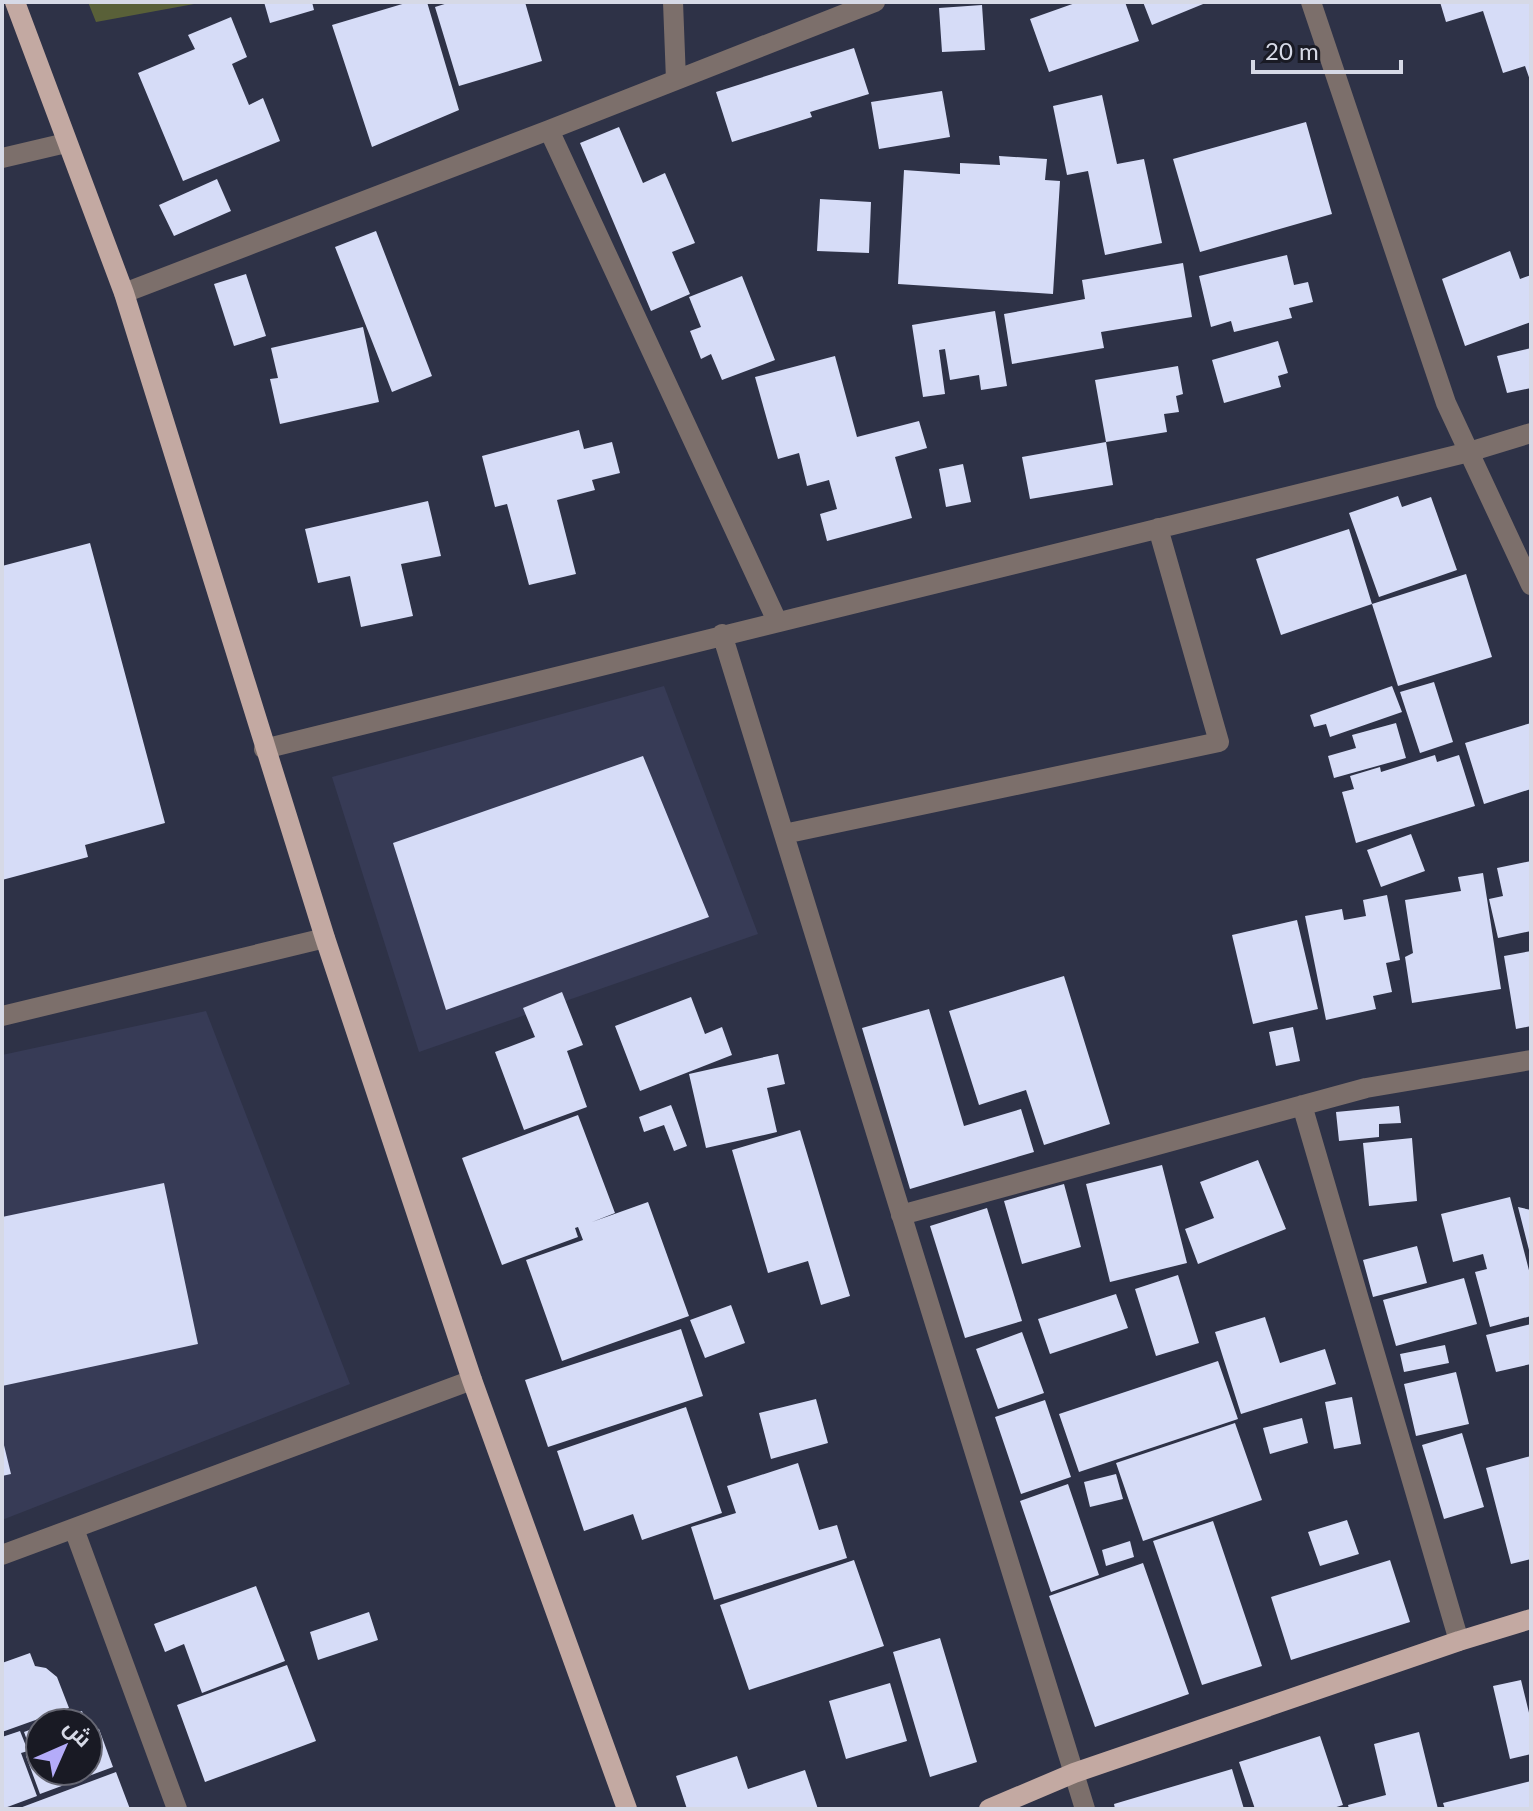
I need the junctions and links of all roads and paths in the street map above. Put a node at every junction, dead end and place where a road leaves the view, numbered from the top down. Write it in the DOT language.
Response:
graph roads {
  1 [pos="15,2"];
  2 [pos="673,2"];
  3 [pos="875,2"];
  4 [pos="1311,2"];
  5 [pos="676,80"];
  6 [pos="549,130"];
  7 [pos="66,143"];
  8 [pos="2,158"];
  9 [pos="124,293"];
  10 [pos="1531,433"];
  11 [pos="1469,452"];
  12 [pos="1158,528"];
  13 [pos="1531,585"];
  14 [pos="777,621"];
  15 [pos="722,634"];
  16 [pos="264,749"];
  17 [pos="784,834"];
  18 [pos="325,938"];
  19 [pos="2,1016"];
  20 [pos="1531,1060"];
  21 [pos="1302,1105"];
  22 [pos="901,1215"];
  23 [pos="472,1380"];
  24 [pos="74,1529"];
  25 [pos="2,1555"];
  26 [pos="1531,1619"];
  27 [pos="1459,1641"];
  28 [pos="1074,1773"];
  29 [pos="177,1809"];
  30 [pos="627,1809"];
  31 [pos="989,1809"];
  32 [pos="1085,1809"];
  1 -- 7 [label="main road"];
  2 -- 5 [label="street"];
  3 -- 5 [label="street"];
  4 -- 11 [label="street"];
  5 -- 6 [label="street"];
  6 -- 9 [label="street"];
  6 -- 14 [label="street"];
  7 -- 8 [label="street"];
  7 -- 9 [label="main road"];
  9 -- 16 [label="main road"];
  10 -- 11 [label="street"];
  11 -- 12 [label="street"];
  11 -- 13 [label="street"];
  12 -- 14 [label="street"];
  12 -- 17 [label="street"];
  14 -- 15 [label="street"];
  15 -- 16 [label="street"];
  15 -- 17 [label="street"];
  16 -- 18 [label="main road"];
  17 -- 22 [label="street"];
  18 -- 19 [label="street"];
  18 -- 23 [label="main road"];
  20 -- 21 [label="street"];
  21 -- 22 [label="street"];
  21 -- 27 [label="street"];
  22 -- 28 [label="street"];
  23 -- 24 [label="street"];
  23 -- 30 [label="main road"];
  24 -- 25 [label="street"];
  24 -- 29 [label="street"];
  26 -- 27 [label="main road"];
  27 -- 28 [label="main road"];
  28 -- 31 [label="main road"];
  28 -- 32 [label="street"];
}
